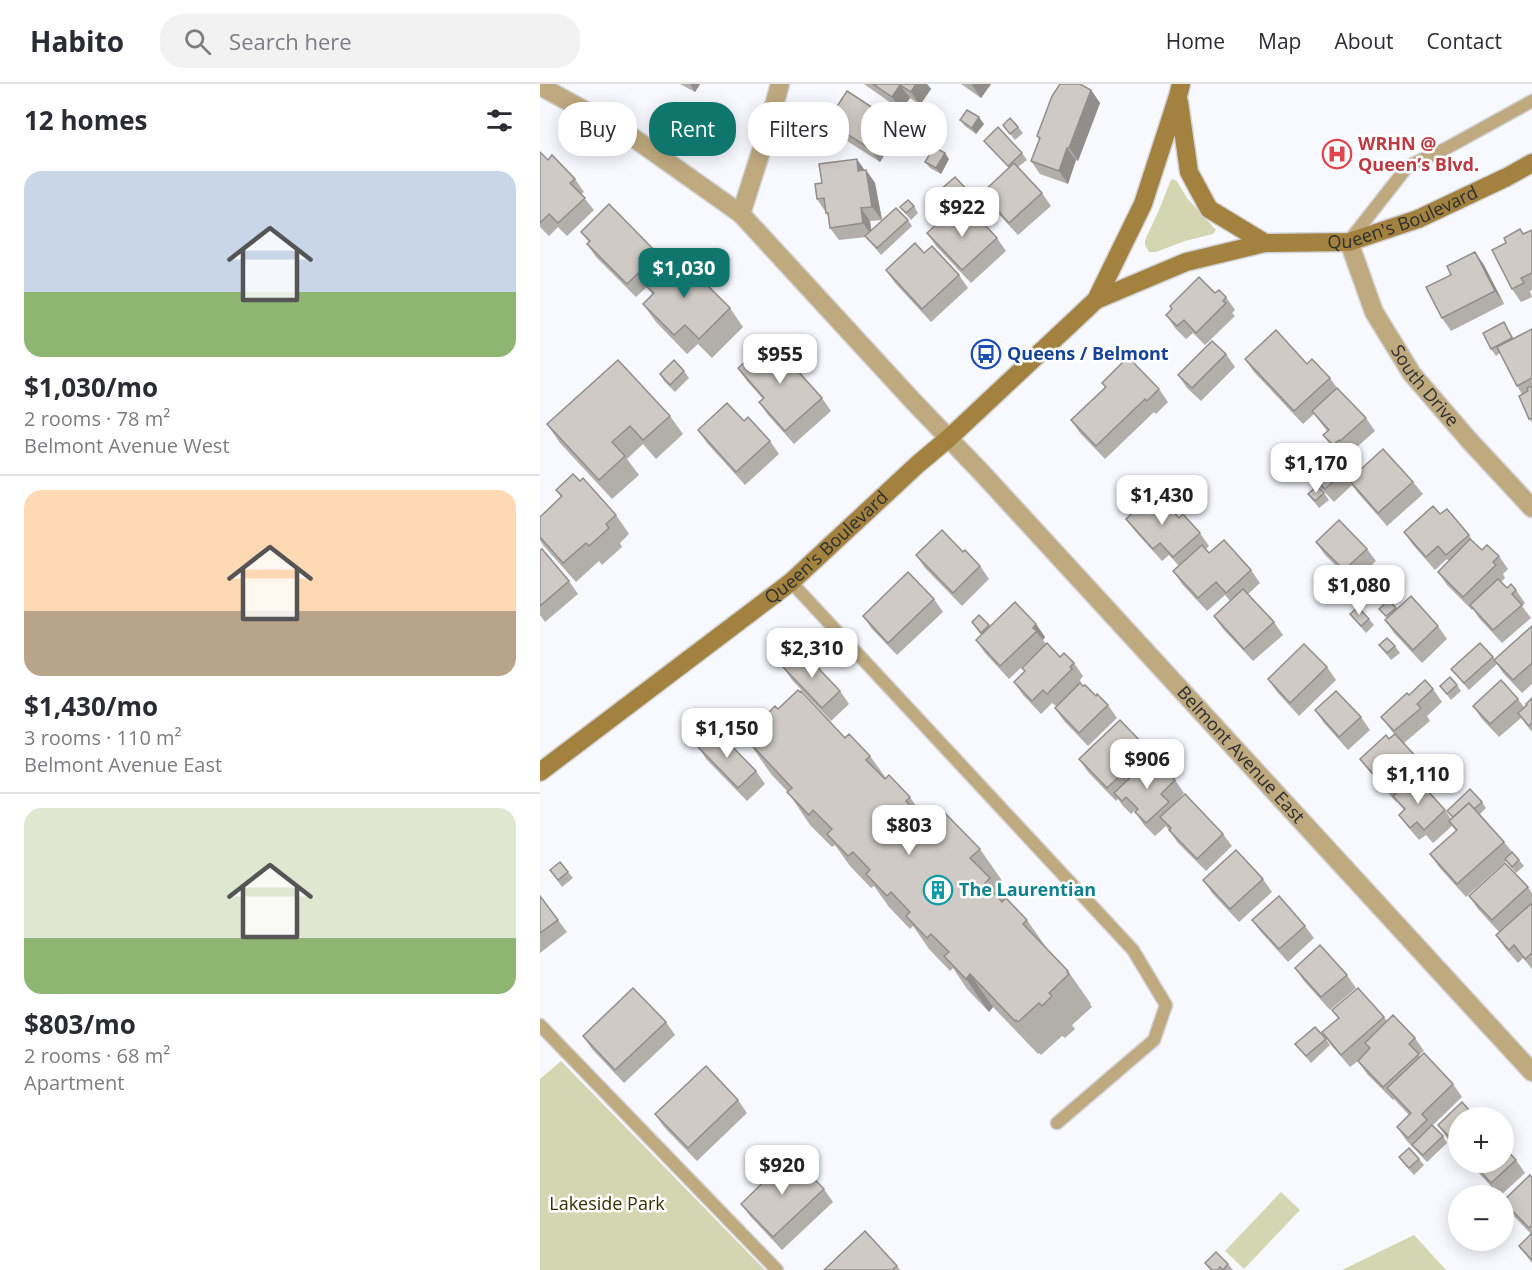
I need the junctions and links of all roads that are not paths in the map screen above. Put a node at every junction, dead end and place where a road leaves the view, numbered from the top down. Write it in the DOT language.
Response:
graph roads {
  1 [pos="780,84"];
  2 [pos="540,86"];
  3 [pos="1180,90"];
  4 [pos="1532,101"];
  5 [pos="1532,163"];
  6 [pos="741,214"];
  7 [pos="1349,242"];
  8 [pos="1265,243"];
  9 [pos="1096,300"];
  10 [pos="949,438"];
  11 [pos="1532,508"];
  12 [pos="790,582"];
  13 [pos="540,771"];
  14 [pos="540,1025"];
  15 [pos="1532,1072"];
  16 [pos="1057,1124"];
  17 [pos="777,1270"];
  1 -- 6 [label="street"];
  2 -- 6 [label="street, Belmont Avenue East"];
  3 -- 8 [label="street, Queen's Boulevard"];
  3 -- 9 [label="street, Queen's Boulevard"];
  4 -- 7 [label="lane"];
  5 -- 7 [label="street, Queen's Boulevard"];
  6 -- 10 [label="street, Belmont Avenue East"];
  7 -- 8 [label="street, Queen's Boulevard"];
  7 -- 11 [label="street, South Drive"];
  8 -- 9 [label="street, Queen's Boulevard"];
  9 -- 10 [label="street, Queen's Boulevard"];
  10 -- 12 [label="street, Queen's Boulevard"];
  10 -- 15 [label="street, Belmont Avenue East"];
  12 -- 13 [label="street, Queen's Boulevard"];
  12 -- 16 [label="lane"];
  14 -- 17 [label="lane"];
}
